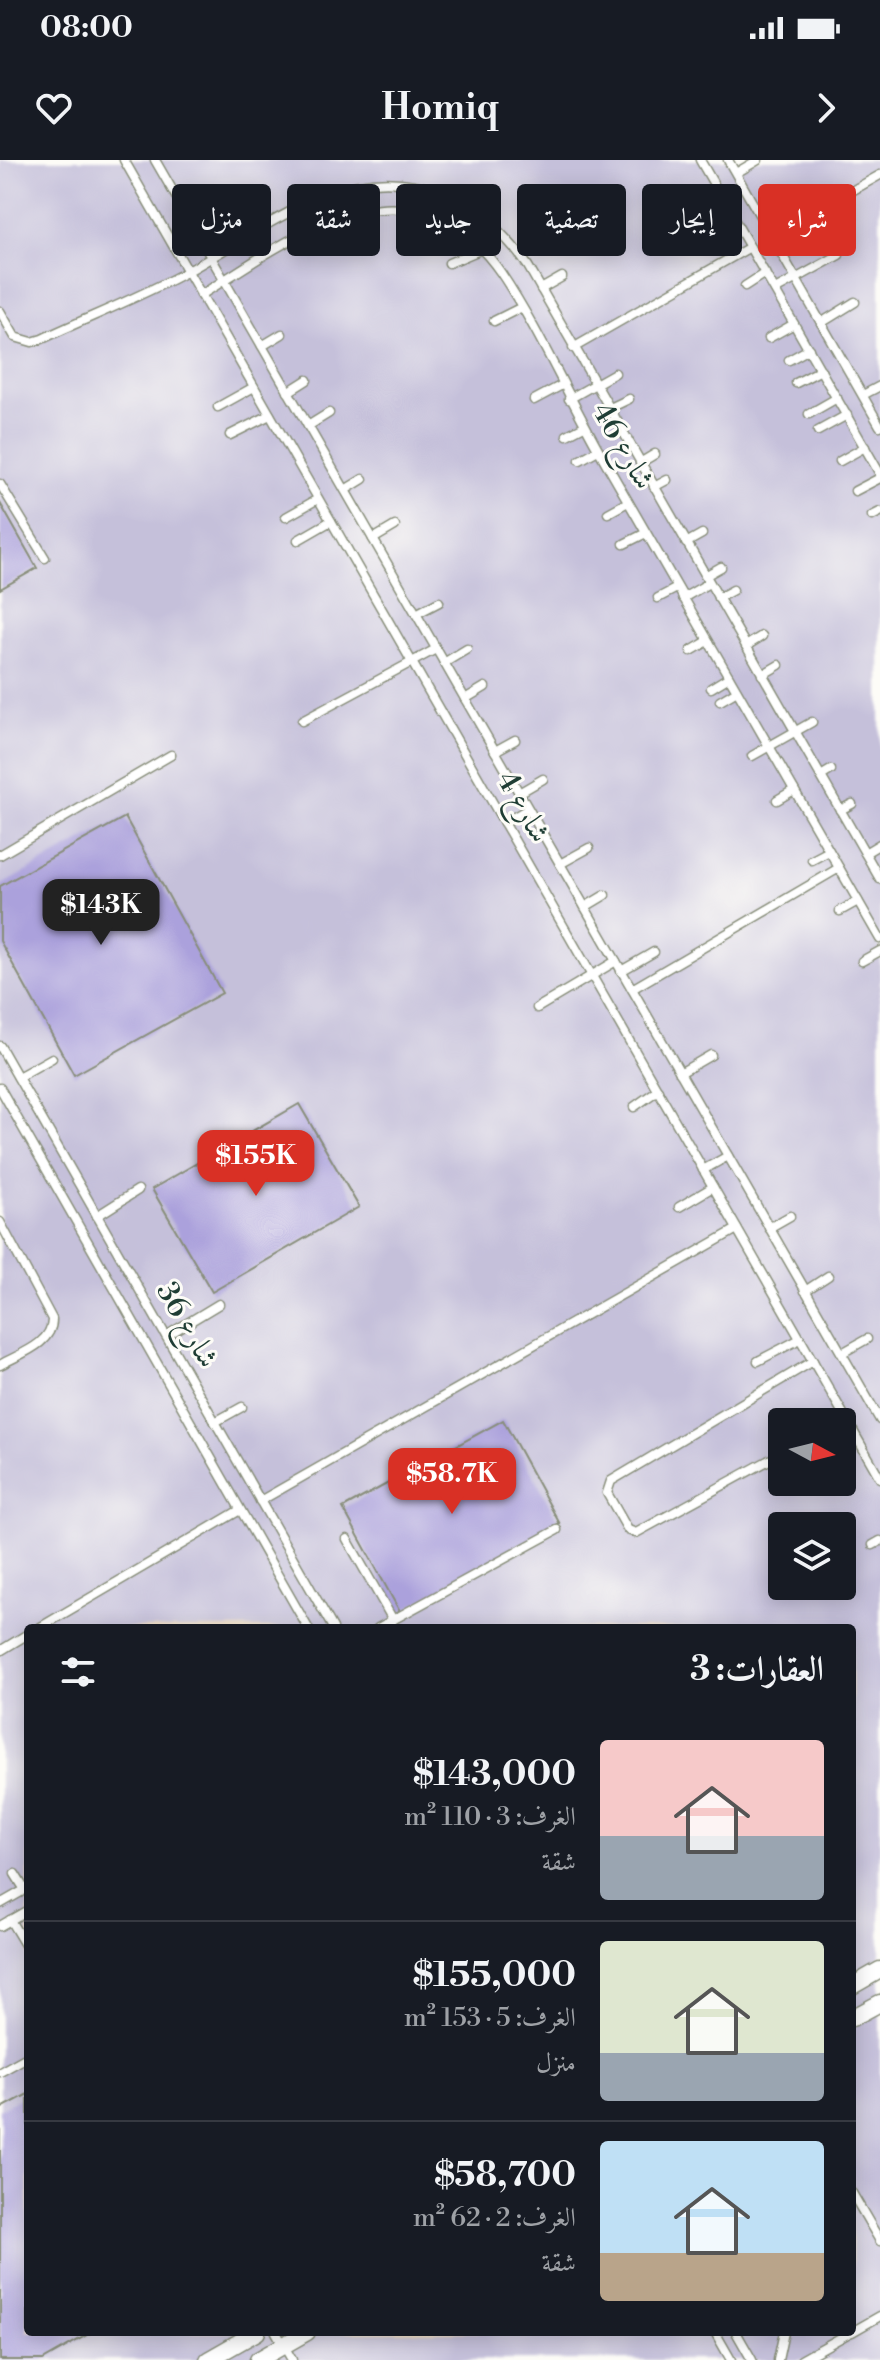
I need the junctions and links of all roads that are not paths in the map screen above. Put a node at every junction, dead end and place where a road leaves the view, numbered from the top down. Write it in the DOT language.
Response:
graph roads {
  1 [pos="124,160"];
  2 [pos="155,160"];
  3 [pos="700,160"];
  4 [pos="728,160"];
  5 [pos="758,160"];
  6 [pos="736,173"];
  7 [pos="880,175"];
  8 [pos="856,189"];
  9 [pos="396,208"];
  10 [pos="758,212"];
  11 [pos="750,247"];
  12 [pos="466,256"];
  13 [pos="487,256"];
  14 [pos="783,256"];
  15 [pos="837,256"];
  16 [pos="211,257"];
  17 [pos="449,263"];
  18 [pos="188,271"];
  19 [pos="765,273"];
  20 [pos="562,277"];
  21 [pos="796,279"];
  22 [pos="224,281"];
  23 [pos="745,286"];
  24 [pos="541,289"];
  25 [pos="775,290"];
  26 [pos="201,295"];
  27 [pos="855,302"];
  28 [pos="520,308"];
  29 [pos="0,311"];
  30 [pos="494,321"];
  31 [pos="821,323"];
  32 [pos="794,324"];
  33 [pos="282,334"];
  34 [pos="769,338"];
  35 [pos="262,346"];
  36 [pos="573,348"];
  37 [pos="809,349"];
  38 [pos="789,360"];
  39 [pos="821,370"];
  40 [pos="615,373"];
  41 [pos="307,380"];
  42 [pos="796,383"];
  43 [pos="562,385"];
  44 [pos="594,385"];
  45 [pos="880,386"];
  46 [pos="254,387"];
  47 [pos="288,392"];
  48 [pos="863,395"];
  49 [pos="837,398"];
  50 [pos="569,399"];
  51 [pos="629,399"];
  52 [pos="534,400"];
  53 [pos="218,407"];
  54 [pos="608,409"];
  55 [pos="329,413"];
  56 [pos="809,414"];
  57 [pos="270,415"];
  58 [pos="847,415"];
  59 [pos="308,426"];
  60 [pos="584,426"];
  61 [pos="880,426"];
  62 [pos="818,431"];
  63 [pos="230,435"];
  64 [pos="567,435"];
  65 [pos="865,447"];
  66 [pos="598,450"];
  67 [pos="655,454"];
  68 [pos="580,460"];
  69 [pos="840,461"];
  70 [pos="640,463"];
  71 [pos="880,476"];
  72 [pos="363,479"];
  73 [pos="667,480"];
  74 [pos="0,484"];
  75 [pos="654,487"];
  76 [pos="345,490"];
  77 [pos="855,491"];
  78 [pos="318,499"];
  79 [pos="628,502"];
  80 [pos="608,513"];
  81 [pos="286,517"];
  82 [pos="331,521"];
  83 [pos="395,526"];
  84 [pos="646,533"];
  85 [pos="702,534"];
  86 [pos="373,539"];
  87 [pos="298,540"];
  88 [pos="686,543"];
  89 [pos="624,544"];
  90 [pos="45,558"];
  91 [pos="721,567"];
  92 [pos="707,580"];
  93 [pos="677,588"];
  94 [pos="733,590"];
  95 [pos="658,598"];
  96 [pos="683,598"];
  97 [pos="718,598"];
  98 [pos="439,602"];
  99 [pos="416,614"];
  100 [pos="762,636"];
  101 [pos="708,641"];
  102 [pos="746,646"];
  103 [pos="436,649"];
  104 [pos="467,649"];
  105 [pos="691,651"];
  106 [pos="412,662"];
  107 [pos="444,663"];
  108 [pos="779,665"];
  109 [pos="762,675"];
  110 [pos="729,677"];
  111 [pos="485,687"];
  112 [pos="711,688"];
  113 [pos="737,691"];
  114 [pos="465,699"];
  115 [pos="720,701"];
  116 [pos="302,721"];
  117 [pos="812,722"];
  118 [pos="795,732"];
  119 [pos="515,740"];
  120 [pos="769,747"];
  121 [pos="495,751"];
  122 [pos="171,755"];
  123 [pos="752,756"];
  124 [pos="831,770"];
  125 [pos="821,776"];
  126 [pos="543,779"];
  127 [pos="794,790"];
  128 [pos="519,793"];
  129 [pos="777,800"];
  130 [pos="852,804"];
  131 [pos="528,809"];
  132 [pos="840,810"];
  133 [pos="504,823"];
  134 [pos="880,844"];
  135 [pos="589,848"];
  136 [pos="829,851"];
  137 [pos="865,853"];
  138 [pos="0,855"];
  139 [pos="812,860"];
  140 [pos="560,864"];
  141 [pos="839,868"];
  142 [pos="880,879"];
  143 [pos="605,895"];
  144 [pos="858,901"];
  145 [pos="585,907"];
  146 [pos="840,911"];
  147 [pos="880,939"];
  148 [pos="880,951"];
  149 [pos="654,952"];
  150 [pos="616,961"];
  151 [pos="862,961"];
  152 [pos="621,971"];
  153 [pos="592,975"];
  154 [pos="632,989"];
  155 [pos="537,1008"];
  156 [pos="0,1046"];
  157 [pos="711,1055"];
  158 [pos="52,1058"];
  159 [pos="680,1073"];
  160 [pos="18,1077"];
  161 [pos="0,1088"];
  162 [pos="658,1090"];
  163 [pos="634,1107"];
  164 [pos="728,1156"];
  165 [pos="703,1170"];
  166 [pos="713,1187"];
  167 [pos="138,1190"];
  168 [pos="679,1207"];
  169 [pos="97,1216"];
  170 [pos="790,1216"];
  171 [pos="0,1222"];
  172 [pos="769,1228"];
  173 [pos="737,1229"];
  174 [pos="828,1276"];
  175 [pos="805,1291"];
  176 [pos="219,1304"];
  177 [pos="166,1336"];
  178 [pos="800,1339"];
  179 [pos="867,1339"];
  180 [pos="842,1353"];
  181 [pos="758,1361"];
  182 [pos="813,1361"];
  183 [pos="0,1365"];
  184 [pos="242,1407"];
  185 [pos="835,1408"];
  186 [pos="879,1417"];
  187 [pos="215,1422"];
  188 [pos="856,1442"];
  189 [pos="768,1461"];
  190 [pos="880,1478"];
  191 [pos="260,1501"];
  192 [pos="240,1510"];
  193 [pos="557,1530"];
  194 [pos="347,1539"];
  195 [pos="393,1620"];
  196 [pos="46,1624"];
  197 [pos="306,1624"];
  198 [pos="331,1624"];
  199 [pos="386,1624"];
  200 [pos="24,1636"];
  201 [pos="0,1651"];
  202 [pos="15,1874"];
  203 [pos="24,1886"];
  204 [pos="24,1890"];
  205 [pos="0,1904"];
  206 [pos="24,1912"];
  207 [pos="10,1920"];
  208 [pos="0,1926"];
  209 [pos="24,1943"];
  210 [pos="880,1970"];
  211 [pos="856,1984"];
  212 [pos="880,2003"];
  213 [pos="856,2016"];
  214 [pos="24,2059"];
  215 [pos="0,2072"];
  216 [pos="856,2200"];
  217 [pos="880,2241"];
  218 [pos="880,2316"];
  219 [pos="856,2330"];
  220 [pos="250,2336"];
  221 [pos="717,2336"];
  222 [pos="738,2336"];
  223 [pos="783,2336"];
  224 [pos="845,2336"];
  225 [pos="284,2346"];
  226 [pos="208,2360"];
  227 [pos="258,2360"];
  228 [pos="731,2360"];
  229 [pos="752,2360"];
  230 [pos="778,2360"];
  231 [pos="801,2360"];
  1 -- 18 [label="lane, شارع 4"];
  2 -- 16 [label="lane, شارع 4"];
  3 -- 11 [label="lane"];
  4 -- 6 [label="lane"];
  5 -- 6 [label="lane"];
  6 -- 10 [label="lane"];
  7 -- 8 [label="lane"];
  9 -- 22 [label="lane, شارع 46"];
  11 -- 19 [label="lane"];
  11 -- 36 [label="lane"];
  12 -- 17 [label="lane"];
  13 -- 28 [label="lane, شارع 46"];
  14 -- 21 [label="lane"];
  15 -- 21 [label="lane"];
  16 -- 18 [label="lane, شارع 46"];
  16 -- 22 [label="lane, شارع 4"];
  16 -- 24 [label="lane, شارع 46"];
  18 -- 26 [label="lane, شارع 4"];
  18 -- 29 [label="lane, شارع 46"];
  19 -- 23 [label="lane"];
  19 -- 25 [label="lane"];
  20 -- 24 [label="lane"];
  21 -- 25 [label="lane"];
  21 -- 31 [label="lane"];
  22 -- 26 [label="lane, شارع 46"];
  22 -- 35 [label="lane, شارع 4"];
  24 -- 36 [label="lane, شارع 46"];
  25 -- 32 [label="lane"];
  26 -- 46 [label="lane, شارع 4"];
  27 -- 31 [label="lane"];
  28 -- 30 [label="lane"];
  28 -- 43 [label="lane, شارع 46"];
  31 -- 48 [label="lane"];
  32 -- 34 [label="lane"];
  32 -- 37 [label="lane"];
  33 -- 35 [label="lane"];
  35 -- 47 [label="lane, شارع 4"];
  36 -- 44 [label="lane, شارع 46"];
  37 -- 38 [label="lane"];
  37 -- 39 [label="lane"];
  39 -- 42 [label="lane"];
  39 -- 49 [label="lane"];
  40 -- 44 [label="lane"];
  41 -- 47 [label="lane"];
  43 -- 50 [label="lane, شارع 46"];
  43 -- 52 [label="lane"];
  44 -- 50 [label="lane"];
  44 -- 54 [label="lane, شارع 46"];
  45 -- 48 [label="lane"];
  46 -- 53 [label="lane"];
  46 -- 57 [label="lane, شارع 4"];
  47 -- 59 [label="lane, شارع 4"];
  48 -- 61 [label="lane"];
  49 -- 56 [label="lane"];
  49 -- 58 [label="lane"];
  50 -- 60 [label="lane, شارع 46"];
  51 -- 54 [label="lane"];
  54 -- 70 [label="lane, شارع 46"];
  55 -- 59 [label="lane"];
  57 -- 63 [label="lane"];
  57 -- 78 [label="lane, شارع 4"];
  58 -- 62 [label="lane"];
  58 -- 65 [label="lane"];
  59 -- 76 [label="lane, شارع 4"];
  60 -- 64 [label="lane"];
  60 -- 66 [label="lane, شارع 46"];
  65 -- 69 [label="lane"];
  65 -- 71 [label="lane"];
  66 -- 68 [label="lane"];
  66 -- 79 [label="lane, شارع 46"];
  67 -- 70 [label="lane"];
  70 -- 75 [label="lane, شارع 46"];
  71 -- 77 [label="lane"];
  72 -- 76 [label="lane"];
  73 -- 75 [label="lane"];
  74 -- 90 [label="lane"];
  75 -- 88 [label="lane, شارع 46"];
  76 -- 86 [label="lane, شارع 4"];
  78 -- 81 [label="lane"];
  78 -- 82 [label="lane, شارع 4"];
  79 -- 80 [label="lane"];
  79 -- 84 [label="lane, شارع 46"];
  82 -- 87 [label="lane"];
  82 -- 106 [label="lane, شارع 4"];
  83 -- 86 [label="lane"];
  84 -- 89 [label="lane"];
  84 -- 93 [label="lane, شارع 46"];
  85 -- 88 [label="lane"];
  86 -- 99 [label="lane, شارع 4"];
  88 -- 92 [label="lane, شارع 46"];
  91 -- 92 [label="lane"];
  92 -- 96 [label="lane"];
  92 -- 97 [label="lane, شارع 46"];
  93 -- 95 [label="lane"];
  93 -- 96 [label="lane, شارع 46"];
  94 -- 97 [label="lane"];
  96 -- 101 [label="lane, شارع 46"];
  97 -- 102 [label="lane, شارع 46"];
  98 -- 99 [label="lane"];
  99 -- 103 [label="lane, شارع 4"];
  100 -- 102 [label="lane"];
  101 -- 105 [label="lane"];
  101 -- 110 [label="lane, شارع 46"];
  102 -- 109 [label="lane, شارع 46"];
  103 -- 106 [label="lane"];
  103 -- 107 [label="lane, شارع 4"];
  104 -- 107 [label="lane"];
  106 -- 116 [label="lane"];
  106 -- 133 [label="lane, شارع 4"];
  107 -- 114 [label="lane, شارع 4"];
  108 -- 109 [label="lane"];
  109 -- 118 [label="lane, شارع 46"];
  110 -- 112 [label="lane"];
  110 -- 113 [label="lane, شارع 46"];
  111 -- 114 [label="lane"];
  113 -- 115 [label="lane"];
  113 -- 120 [label="lane, شارع 46"];
  114 -- 121 [label="lane, شارع 4"];
  117 -- 118 [label="lane"];
  118 -- 120 [label="lane"];
  118 -- 125 [label="lane, شارع 46"];
  119 -- 121 [label="lane"];
  120 -- 123 [label="lane"];
  120 -- 127 [label="lane, شارع 46"];
  121 -- 128 [label="lane, شارع 4"];
  122 -- 138 [label="lane"];
  124 -- 125 [label="lane"];
  125 -- 132 [label="lane, شارع 46"];
  126 -- 128 [label="lane"];
  127 -- 129 [label="lane"];
  127 -- 136 [label="lane, شارع 46"];
  128 -- 131 [label="lane, شارع 4"];
  130 -- 132 [label="lane"];
  131 -- 133 [label="lane"];
  131 -- 140 [label="lane, شارع 4"];
  132 -- 137 [label="lane, شارع 46"];
  133 -- 153 [label="lane, شارع 4"];
  134 -- 137 [label="lane"];
  135 -- 140 [label="lane"];
  136 -- 139 [label="lane"];
  136 -- 141 [label="lane, شارع 46"];
  137 -- 142 [label="lane, شارع 46"];
  140 -- 145 [label="lane, شارع 4"];
  141 -- 144 [label="lane, شارع 46"];
  141 -- 154 [label="lane"];
  143 -- 145 [label="lane"];
  144 -- 146 [label="lane"];
  144 -- 147 [label="lane, شارع 46"];
  145 -- 150 [label="lane, شارع 4"];
  148 -- 151 [label="lane"];
  149 -- 152 [label="lane"];
  150 -- 152 [label="lane, شارع 4"];
  150 -- 153 [label="lane"];
  152 -- 154 [label="lane, شارع 4"];
  153 -- 155 [label="lane"];
  153 -- 162 [label="lane, شارع 4"];
  154 -- 159 [label="lane, شارع 4"];
  156 -- 160 [label="lane, شارع 36"];
  157 -- 159 [label="lane"];
  158 -- 160 [label="lane"];
  159 -- 164 [label="lane, شارع 4"];
  160 -- 169 [label="lane, شارع 36"];
  161 -- 192 [label="lane, شارع 36"];
  162 -- 163 [label="lane"];
  162 -- 165 [label="lane, شارع 4"];
  164 -- 165 [label="lane"];
  164 -- 172 [label="lane, شارع 4"];
  165 -- 166 [label="lane, شارع 4"];
  166 -- 168 [label="lane"];
  166 -- 173 [label="lane, شارع 4"];
  167 -- 169 [label="lane"];
  169 -- 177 [label="lane, شارع 36"];
  170 -- 172 [label="lane"];
  171 -- 183 [label="lane"];
  172 -- 175 [label="lane, شارع 4"];
  173 -- 178 [label="lane, شارع 4"];
  173 -- 191 [label="lane"];
  174 -- 175 [label="lane"];
  175 -- 180 [label="lane, شارع 4"];
  176 -- 177 [label="lane"];
  177 -- 187 [label="lane, شارع 36"];
  178 -- 181 [label="lane"];
  178 -- 182 [label="lane, شارع 4"];
  179 -- 180 [label="lane"];
  180 -- 186 [label="lane, شارع 4"];
  182 -- 185 [label="lane, شارع 4"];
  182 -- 189 [label="lane"];
  184 -- 187 [label="lane"];
  187 -- 191 [label="lane, شارع 36"];
  188 -- 190 [label="lane, شارع 4"];
  191 -- 198 [label="lane, شارع 36"];
  192 -- 196 [label="lane"];
  192 -- 197 [label="lane, شارع 36"];
  193 -- 195 [label="lane"];
  194 -- 195 [label="lane"];
  195 -- 199 [label="lane"];
  200 -- 201 [label="lane"];
  202 -- 203 [label="lane"];
  204 -- 205 [label="lane"];
  206 -- 207 [label="lane"];
  207 -- 208 [label="lane"];
  207 -- 209 [label="lane"];
  210 -- 211 [label="street"];
  212 -- 213 [label="street"];
  214 -- 215 [label="lane"];
  216 -- 217 [label="lane"];
  218 -- 219 [label="lane"];
  220 -- 226 [label="street"];
  221 -- 228 [label="lane"];
  222 -- 229 [label="lane"];
  223 -- 230 [label="lane"];
  224 -- 231 [label="lane"];
  225 -- 227 [label="street"];
}
